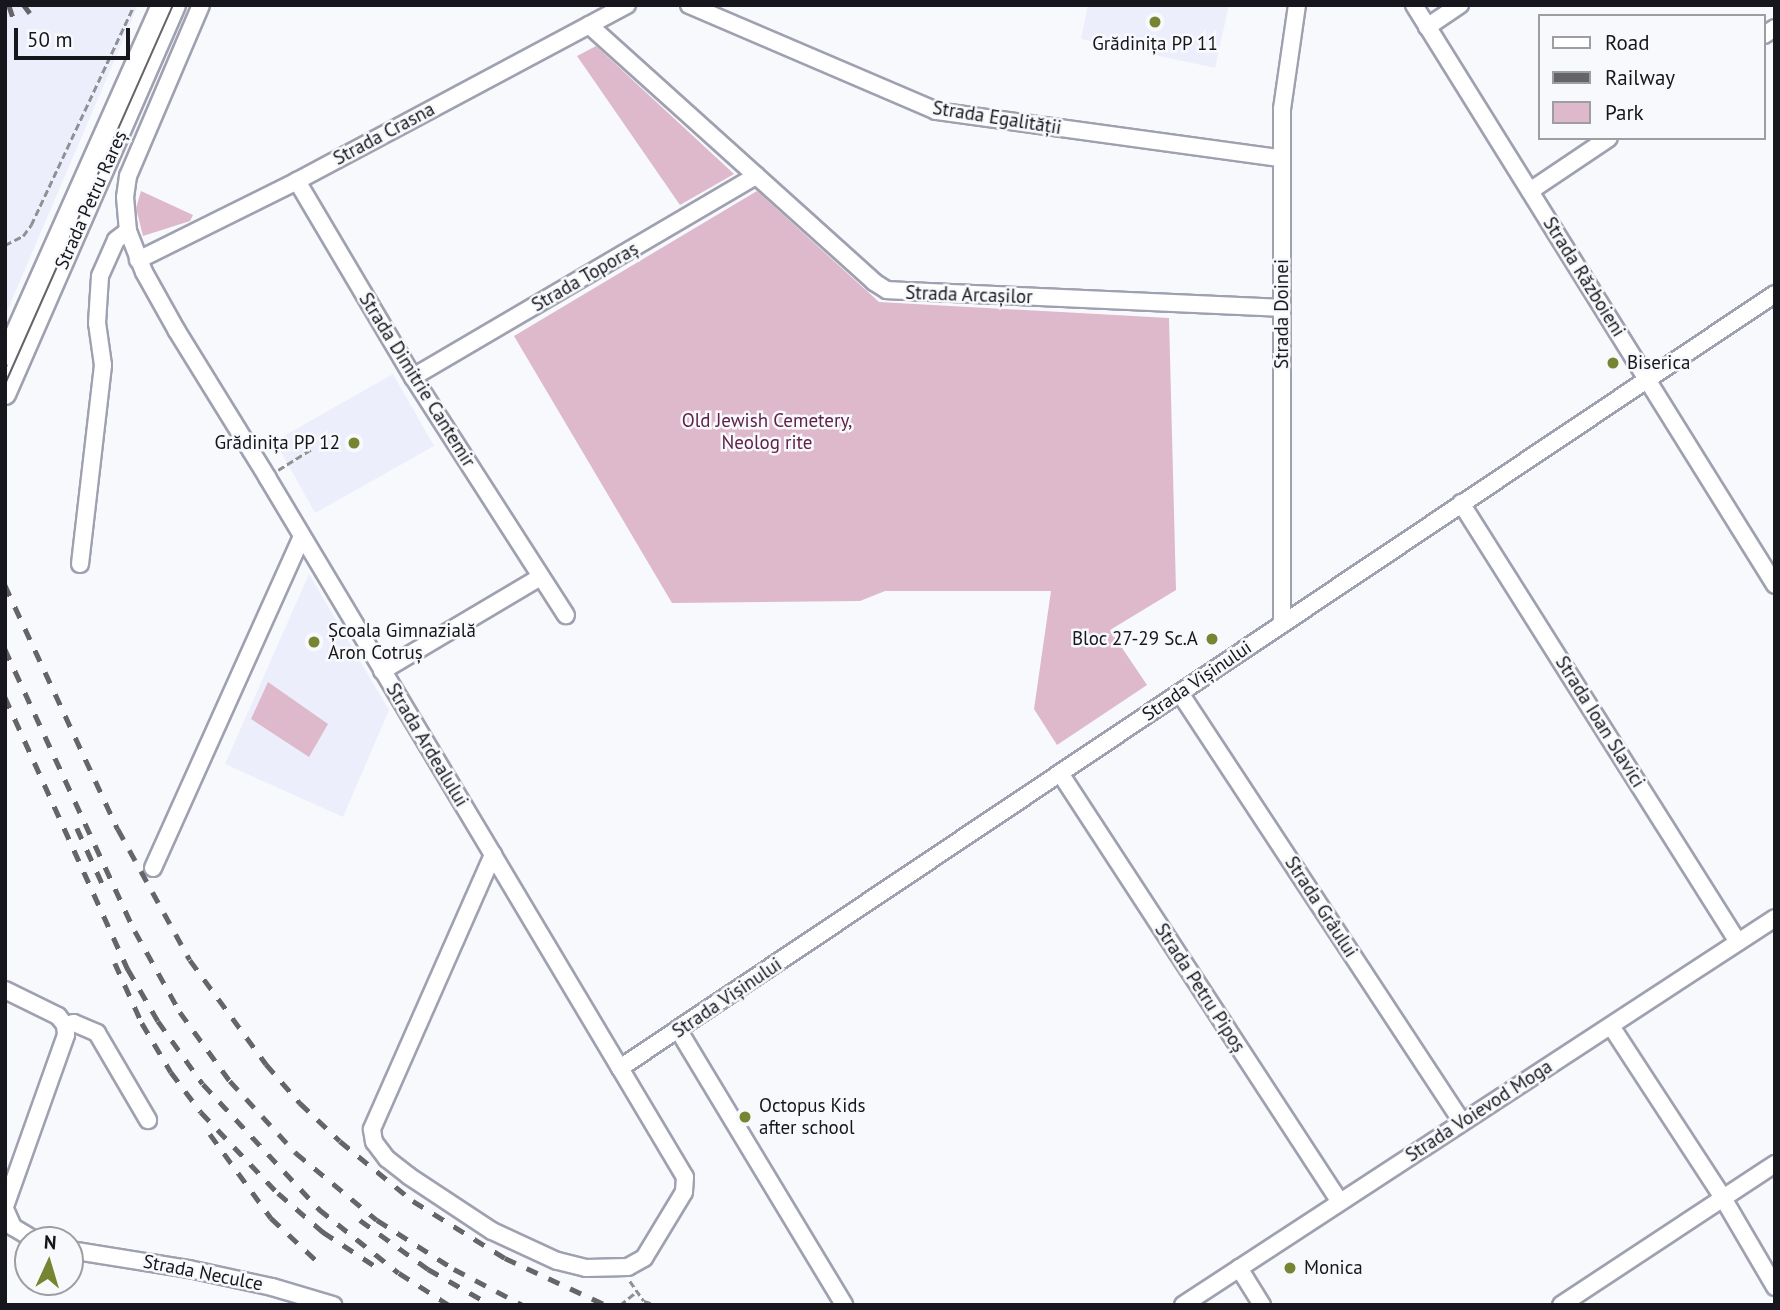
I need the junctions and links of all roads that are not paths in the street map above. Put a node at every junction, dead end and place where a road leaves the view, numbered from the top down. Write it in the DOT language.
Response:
graph roads {
  1 [pos="161,5"];
  2 [pos="176,5"];
  3 [pos="201,5"];
  4 [pos="627,5"];
  5 [pos="689,5"];
  6 [pos="1297,5"];
  7 [pos="1413,5"];
  8 [pos="1460,5"];
  9 [pos="589,25"];
  10 [pos="1427,27"];
  11 [pos="1606,140"];
  12 [pos="1281,158"];
  13 [pos="756,176"];
  14 [pos="297,181"];
  15 [pos="1530,191"];
  16 [pos="128,231"];
  17 [pos="138,260"];
  18 [pos="1775,294"];
  19 [pos="1282,308"];
  20 [pos="5,355"];
  21 [pos="413,377"];
  22 [pos="1647,379"];
  23 [pos="5,394"];
  24 [pos="1461,503"];
  25 [pos="302,537"];
  26 [pos="80,564"];
  27 [pos="540,577"];
  28 [pos="1775,585"];
  29 [pos="566,615"];
  30 [pos="1282,623"];
  31 [pos="382,671"];
  32 [pos="1180,693"];
  33 [pos="1060,773"];
  34 [pos="493,855"];
  35 [pos="153,868"];
  36 [pos="1775,918"];
  37 [pos="1738,942"];
  38 [pos="5,990"];
  39 [pos="65,1025"];
  40 [pos="1611,1026"];
  41 [pos="679,1031"];
  42 [pos="620,1068"];
  43 [pos="148,1120"];
  44 [pos="1462,1122"];
  45 [pos="1775,1164"];
  46 [pos="1723,1199"];
  47 [pos="1340,1202"];
  48 [pos="6,1213"];
  49 [pos="84,1252"];
  50 [pos="1239,1268"];
  51 [pos="1775,1287"];
  52 [pos="333,1305"];
  53 [pos="844,1305"];
  54 [pos="1183,1305"];
  55 [pos="1262,1305"];
  56 [pos="1560,1305"];
  1 -- 20 [label="main road, Strada Petru Rareș"];
  2 -- 23 [label="main road, Strada Petru Rareș"];
  3 -- 16 [label="street, Strada Petru Rareș"];
  4 -- 9 [label="street, Strada Crasna"];
  5 -- 12 [label="street, Strada Egalității"];
  6 -- 12 [label="street, Strada Doinei"];
  7 -- 10 [label="street, Strada Războieni"];
  8 -- 10 [label="street"];
  9 -- 13 [label="street, Strada Arcașilor"];
  9 -- 14 [label="street, Strada Crasna"];
  10 -- 15 [label="street, Strada Războieni"];
  11 -- 15 [label="street"];
  12 -- 19 [label="street, Strada Doinei"];
  13 -- 19 [label="street, Strada Arcașilor"];
  13 -- 21 [label="street, Strada Toporaș"];
  14 -- 17 [label="street, Strada Crasna"];
  14 -- 21 [label="street, Strada Dimitrie Cantemir"];
  15 -- 22 [label="street, Strada Războieni"];
  16 -- 17 [label="street, Strada Ardealului"];
  16 -- 26 [label="street"];
  17 -- 25 [label="street, Strada Ardealului"];
  18 -- 22 [label="street, Strada Vișinului"];
  19 -- 30 [label="street, Strada Doinei"];
  21 -- 27 [label="street, Strada Dimitrie Cantemir"];
  22 -- 24 [label="street, Strada Vișinului"];
  22 -- 28 [label="street, Strada Războieni"];
  24 -- 30 [label="street, Strada Vișinului"];
  24 -- 37 [label="street, Strada Ioan Slavici"];
  25 -- 31 [label="street, Strada Ardealului"];
  25 -- 35 [label="street"];
  27 -- 29 [label="street, Strada Dimitrie Cantemir"];
  27 -- 31 [label="street"];
  30 -- 32 [label="street, Strada Vișinului"];
  31 -- 34 [label="street, Strada Ardealului"];
  32 -- 33 [label="street, Strada Vișinului"];
  32 -- 44 [label="street, Strada Grâului"];
  33 -- 41 [label="street, Strada Vișinului"];
  33 -- 47 [label="street, Strada Petru Pipoș"];
  34 -- 42 [label="street, Strada Ardealului"];
  34 -- 42 [label="street, Strada Ardealului"];
  36 -- 37 [label="street, Strada Voievod Moga"];
  37 -- 40 [label="street, Strada Voievod Moga"];
  38 -- 39 [label="street"];
  39 -- 43 [label="street"];
  39 -- 48 [label="street"];
  40 -- 44 [label="street, Strada Voievod Moga"];
  40 -- 46 [label="street"];
  41 -- 42 [label="street, Strada Vișinului"];
  41 -- 53 [label="street"];
  44 -- 47 [label="street, Strada Voievod Moga"];
  45 -- 46 [label="street"];
  46 -- 51 [label="street"];
  46 -- 56 [label="street"];
  47 -- 50 [label="street, Strada Voievod Moga"];
  49 -- 52 [label="street, Strada Neculce"];
  50 -- 54 [label="street, Strada Voievod Moga"];
  50 -- 55 [label="street"];
}
